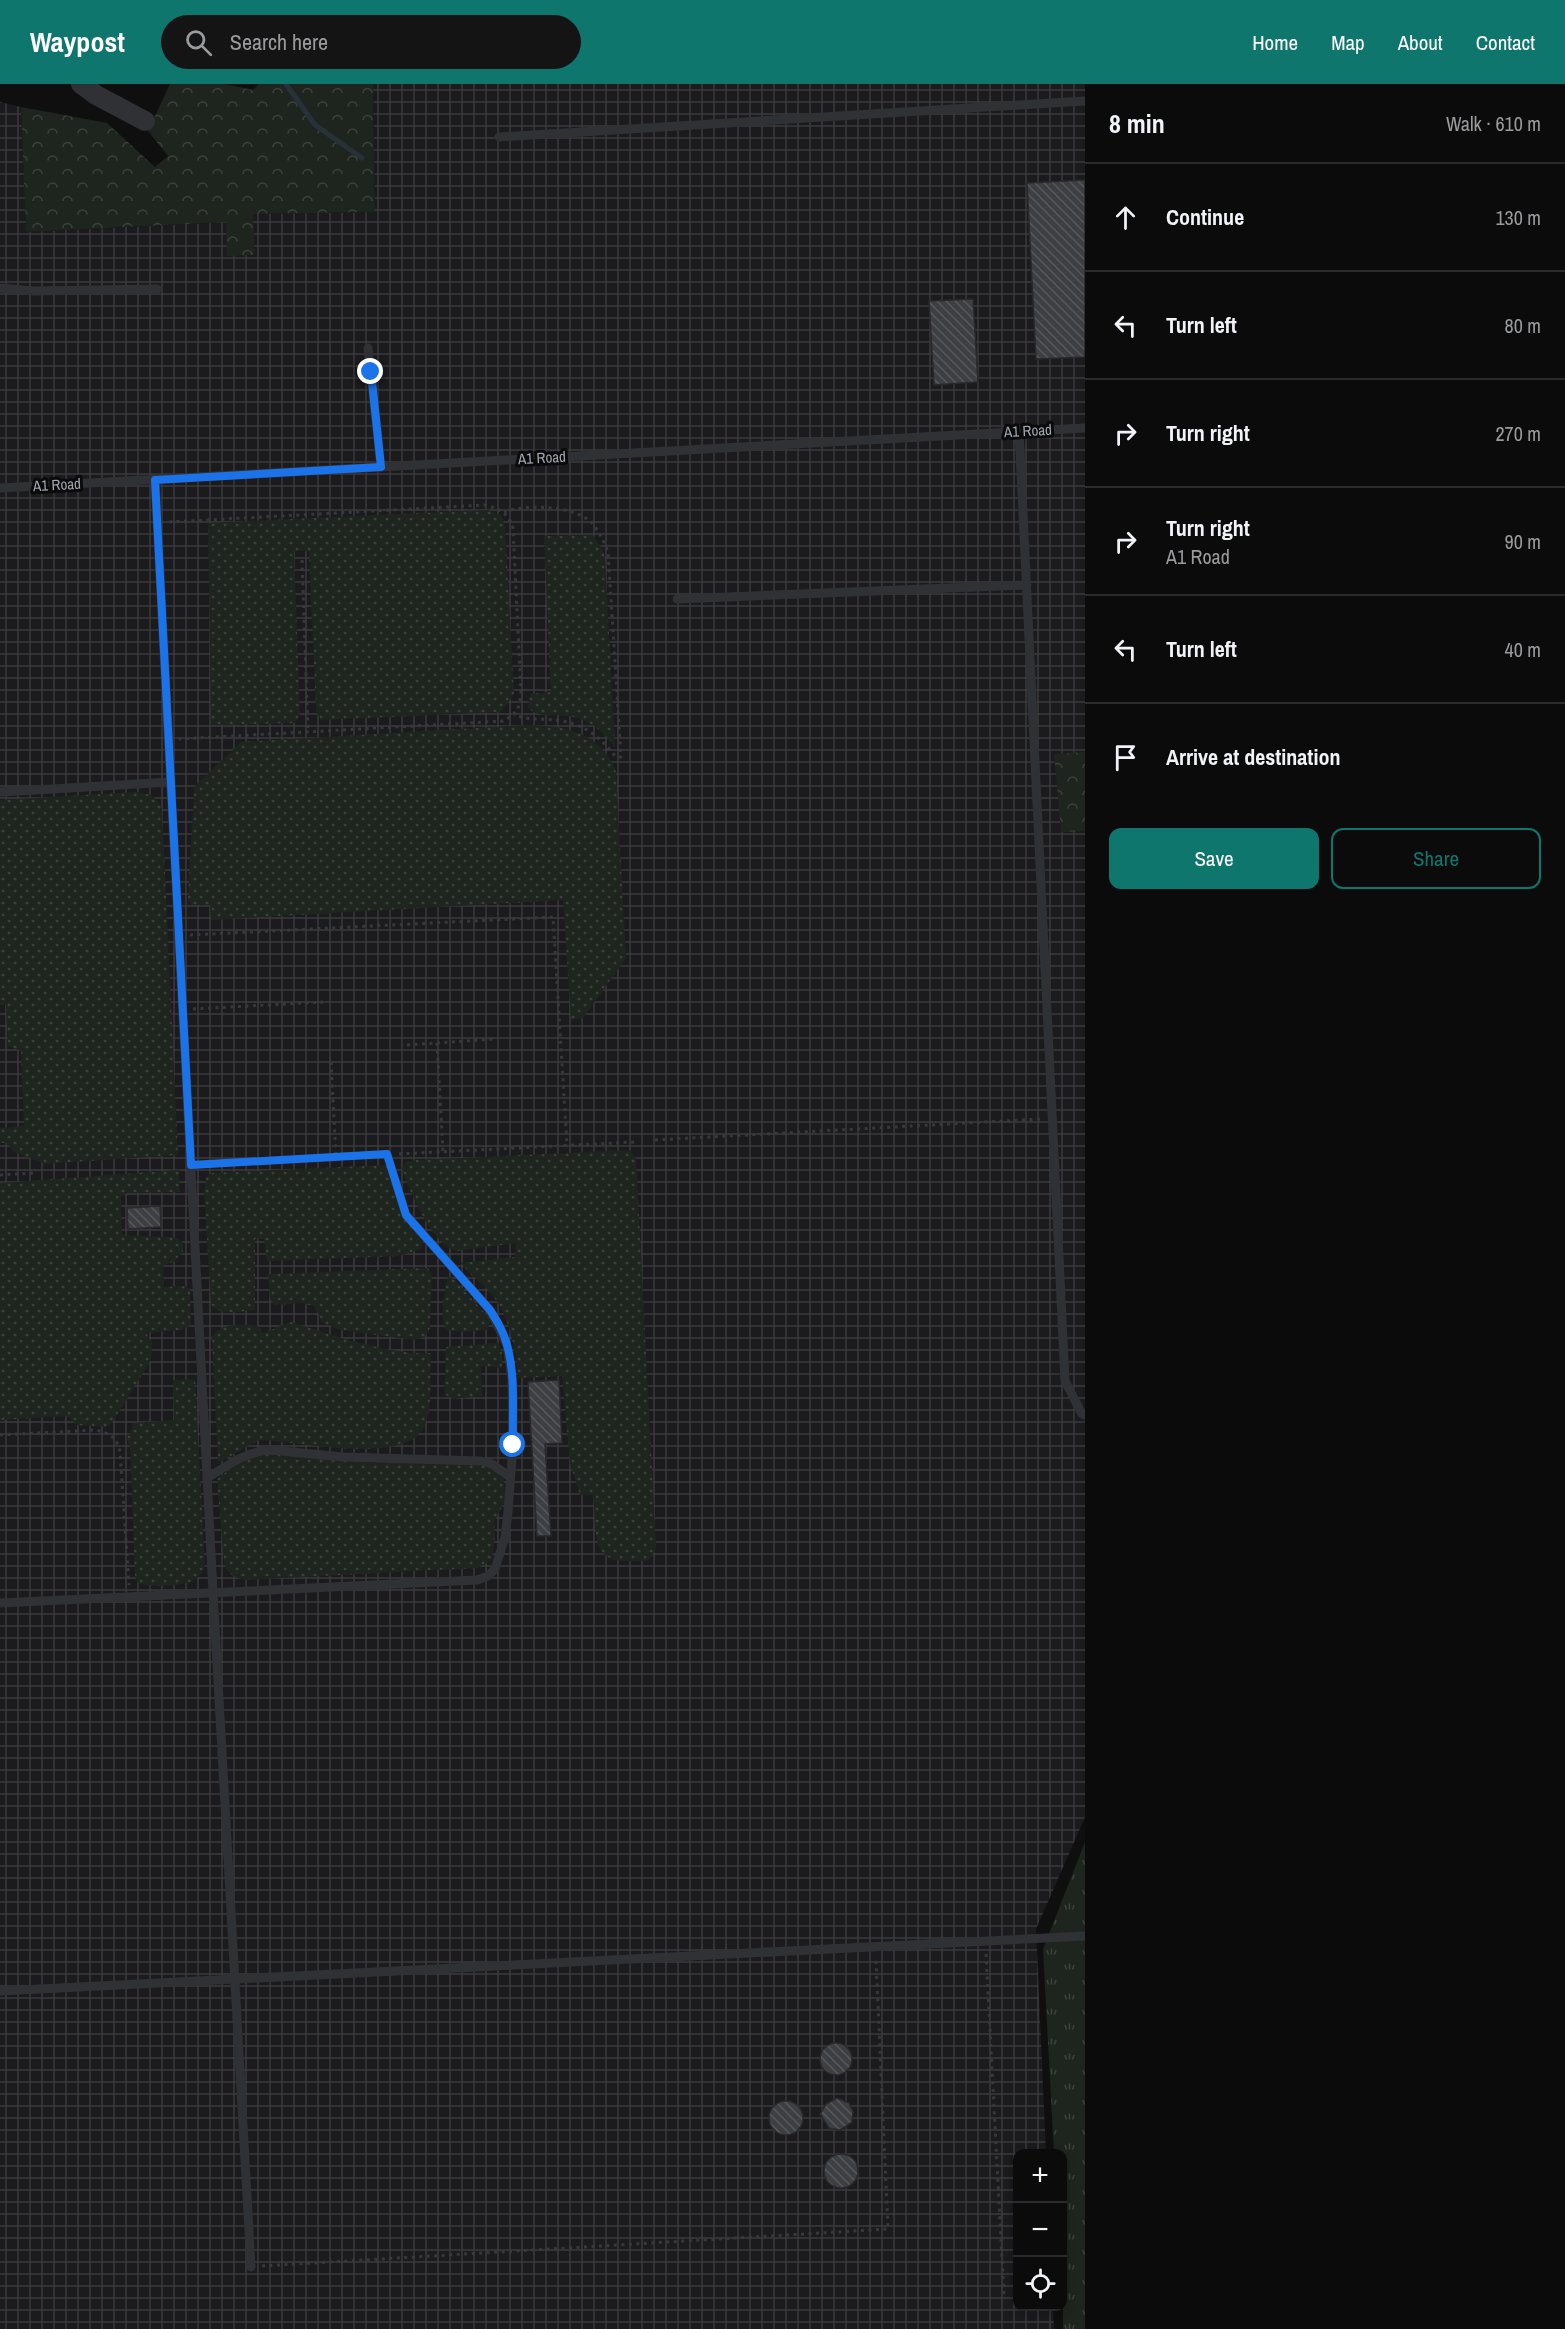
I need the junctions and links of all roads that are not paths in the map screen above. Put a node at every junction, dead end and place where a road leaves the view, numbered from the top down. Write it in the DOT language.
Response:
graph roads {
  1 [pos="81,84"];
  2 [pos="1085,101"];
  3 [pos="145,121"];
  4 [pos="499,137"];
  5 [pos="0,288"];
  6 [pos="157,289"];
  7 [pos="368,348"];
  8 [pos="1085,428"];
  9 [pos="1019,431"];
  10 [pos="381,467"];
  11 [pos="155,480"];
  12 [pos="0,488"];
  13 [pos="1027,585"];
  14 [pos="677,599"];
  15 [pos="171,782"];
  16 [pos="0,792"];
  17 [pos="387,1154"];
  18 [pos="1085,1415"];
  19 [pos="510,1477"];
  20 [pos="207,1478"];
  21 [pos="213,1592"];
  22 [pos="0,1603"];
  23 [pos="1085,1936"];
  24 [pos="235,1979"];
  25 [pos="0,1992"];
  26 [pos="251,2267"];
  1 -- 3 [label="street"];
  2 -- 4 [label="lane"];
  5 -- 6 [label="lane"];
  7 -- 10 [label="lane"];
  8 -- 9 [label="lane, A1 Road"];
  9 -- 10 [label="lane, A1 Road"];
  9 -- 13 [label="lane"];
  10 -- 11 [label="lane, A1 Road"];
  11 -- 12 [label="lane, A1 Road"];
  11 -- 15 [label="lane"];
  13 -- 14 [label="lane"];
  13 -- 18 [label="lane"];
  15 -- 16 [label="lane"];
  15 -- 20 [label="lane"];
  17 -- 19 [label="lane"];
  19 -- 20 [label="lane"];
  19 -- 21 [label="lane"];
  20 -- 21 [label="lane"];
  21 -- 22 [label="lane"];
  21 -- 24 [label="lane"];
  23 -- 24 [label="lane"];
  24 -- 25 [label="lane"];
  24 -- 26 [label="lane"];
}
